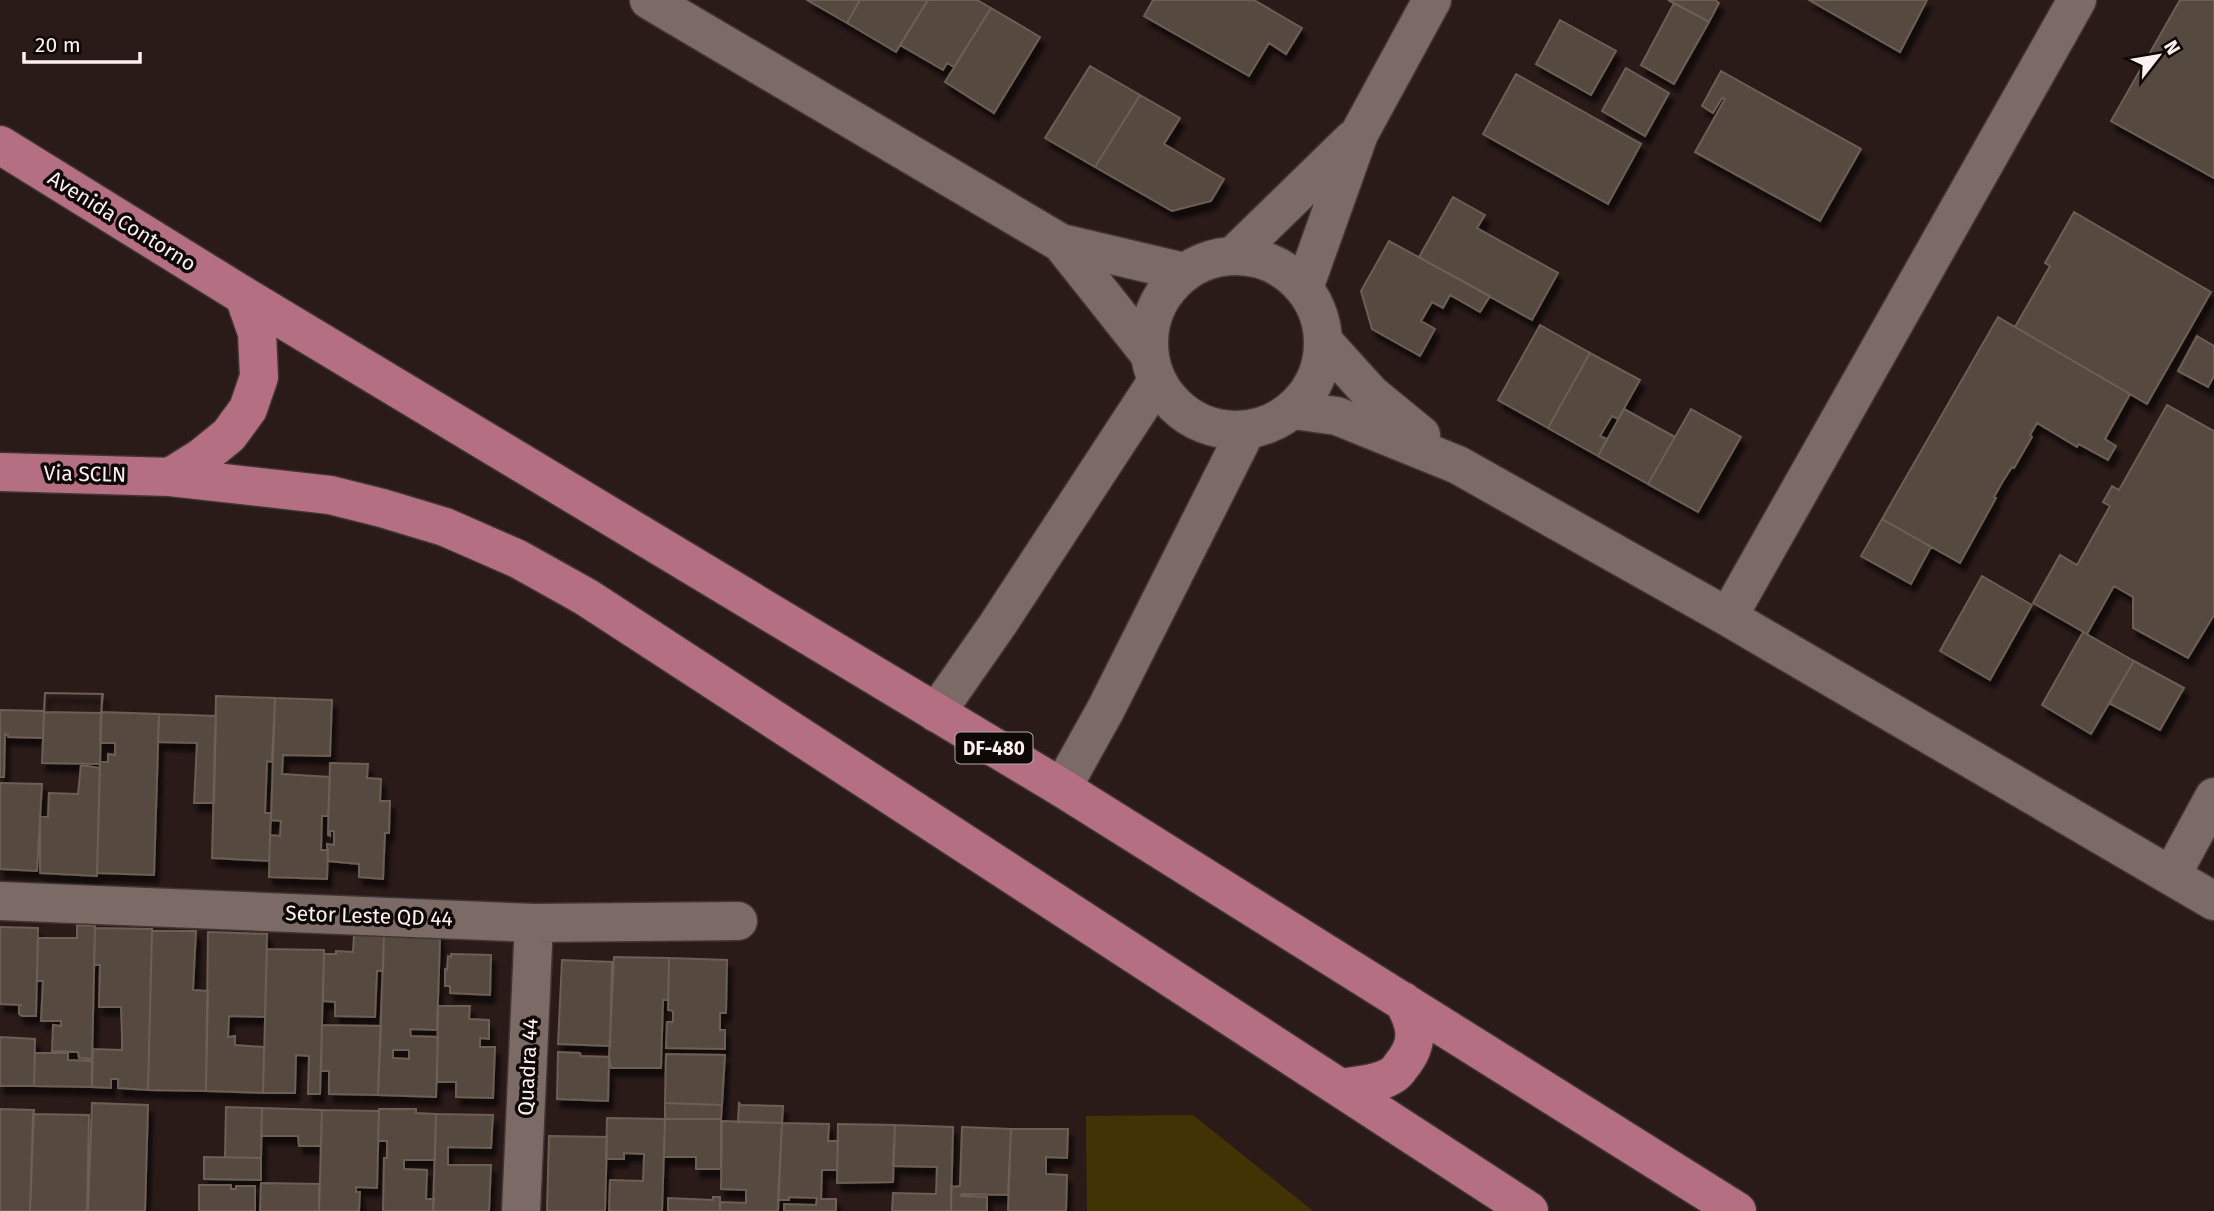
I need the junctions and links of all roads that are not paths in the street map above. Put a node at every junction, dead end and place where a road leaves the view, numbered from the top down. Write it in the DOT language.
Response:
graph roads {
  1 [pos="649,0"];
  2 [pos="1432,0"];
  3 [pos="2077,0"];
  4 [pos="1359,134"];
  5 [pos="0,145"];
  6 [pos="1061,243"];
  7 [pos="1234,255"];
  8 [pos="1184,272"];
  9 [pos="1304,288"];
  10 [pos="244,296"];
  11 [pos="1323,341"];
  12 [pos="1153,368"];
  13 [pos="1293,410"];
  14 [pos="1246,431"];
  15 [pos="1458,465"];
  16 [pos="0,472"];
  17 [pos="170,477"];
  18 [pos="1728,617"];
  19 [pos="936,713"];
  20 [pos="1062,789"];
  21 [pos="2214,797"];
  22 [pos="2171,876"];
  23 [pos="0,901"];
  24 [pos="2214,901"];
  25 [pos="738,921"];
  26 [pos="534,923"];
  27 [pos="1403,1001"];
  28 [pos="1342,1088"];
  29 [pos="521,1211"];
  30 [pos="1529,1211"];
  31 [pos="1737,1211"];
  1 -- 6 [label="street"];
  2 -- 4 [label="street"];
  3 -- 18 [label="street"];
  4 -- 7 [label="street"];
  4 -- 9 [label="street"];
  5 -- 10 [label="main road, Avenida Contorno"];
  6 -- 8 [label="street"];
  6 -- 12 [label="street"];
  7 -- 8 [label="street"];
  7 -- 9 [label="street"];
  8 -- 12 [label="street"];
  9 -- 11 [label="street"];
  10 -- 17 [label="main road"];
  10 -- 19 [label="main road, DF-480"];
  11 -- 13 [label="street"];
  11 -- 15 [label="street"];
  12 -- 14 [label="street"];
  12 -- 19 [label="street"];
  13 -- 14 [label="street"];
  13 -- 15 [label="street"];
  14 -- 20 [label="street"];
  15 -- 18 [label="street"];
  16 -- 17 [label="main road, Via SCLN"];
  17 -- 28 [label="main road, Via SCLN"];
  18 -- 22 [label="street"];
  19 -- 20 [label="main road, DF-480"];
  20 -- 27 [label="main road, DF-480"];
  21 -- 22 [label="street"];
  22 -- 24 [label="street"];
  23 -- 26 [label="street, Setor Leste QD 44"];
  25 -- 26 [label="street, Setor Leste QD 44"];
  26 -- 29 [label="street, Quadra 44"];
  27 -- 28 [label="main road"];
  27 -- 31 [label="main road, DF-480"];
  28 -- 30 [label="main road, Via SCLN"];
}
